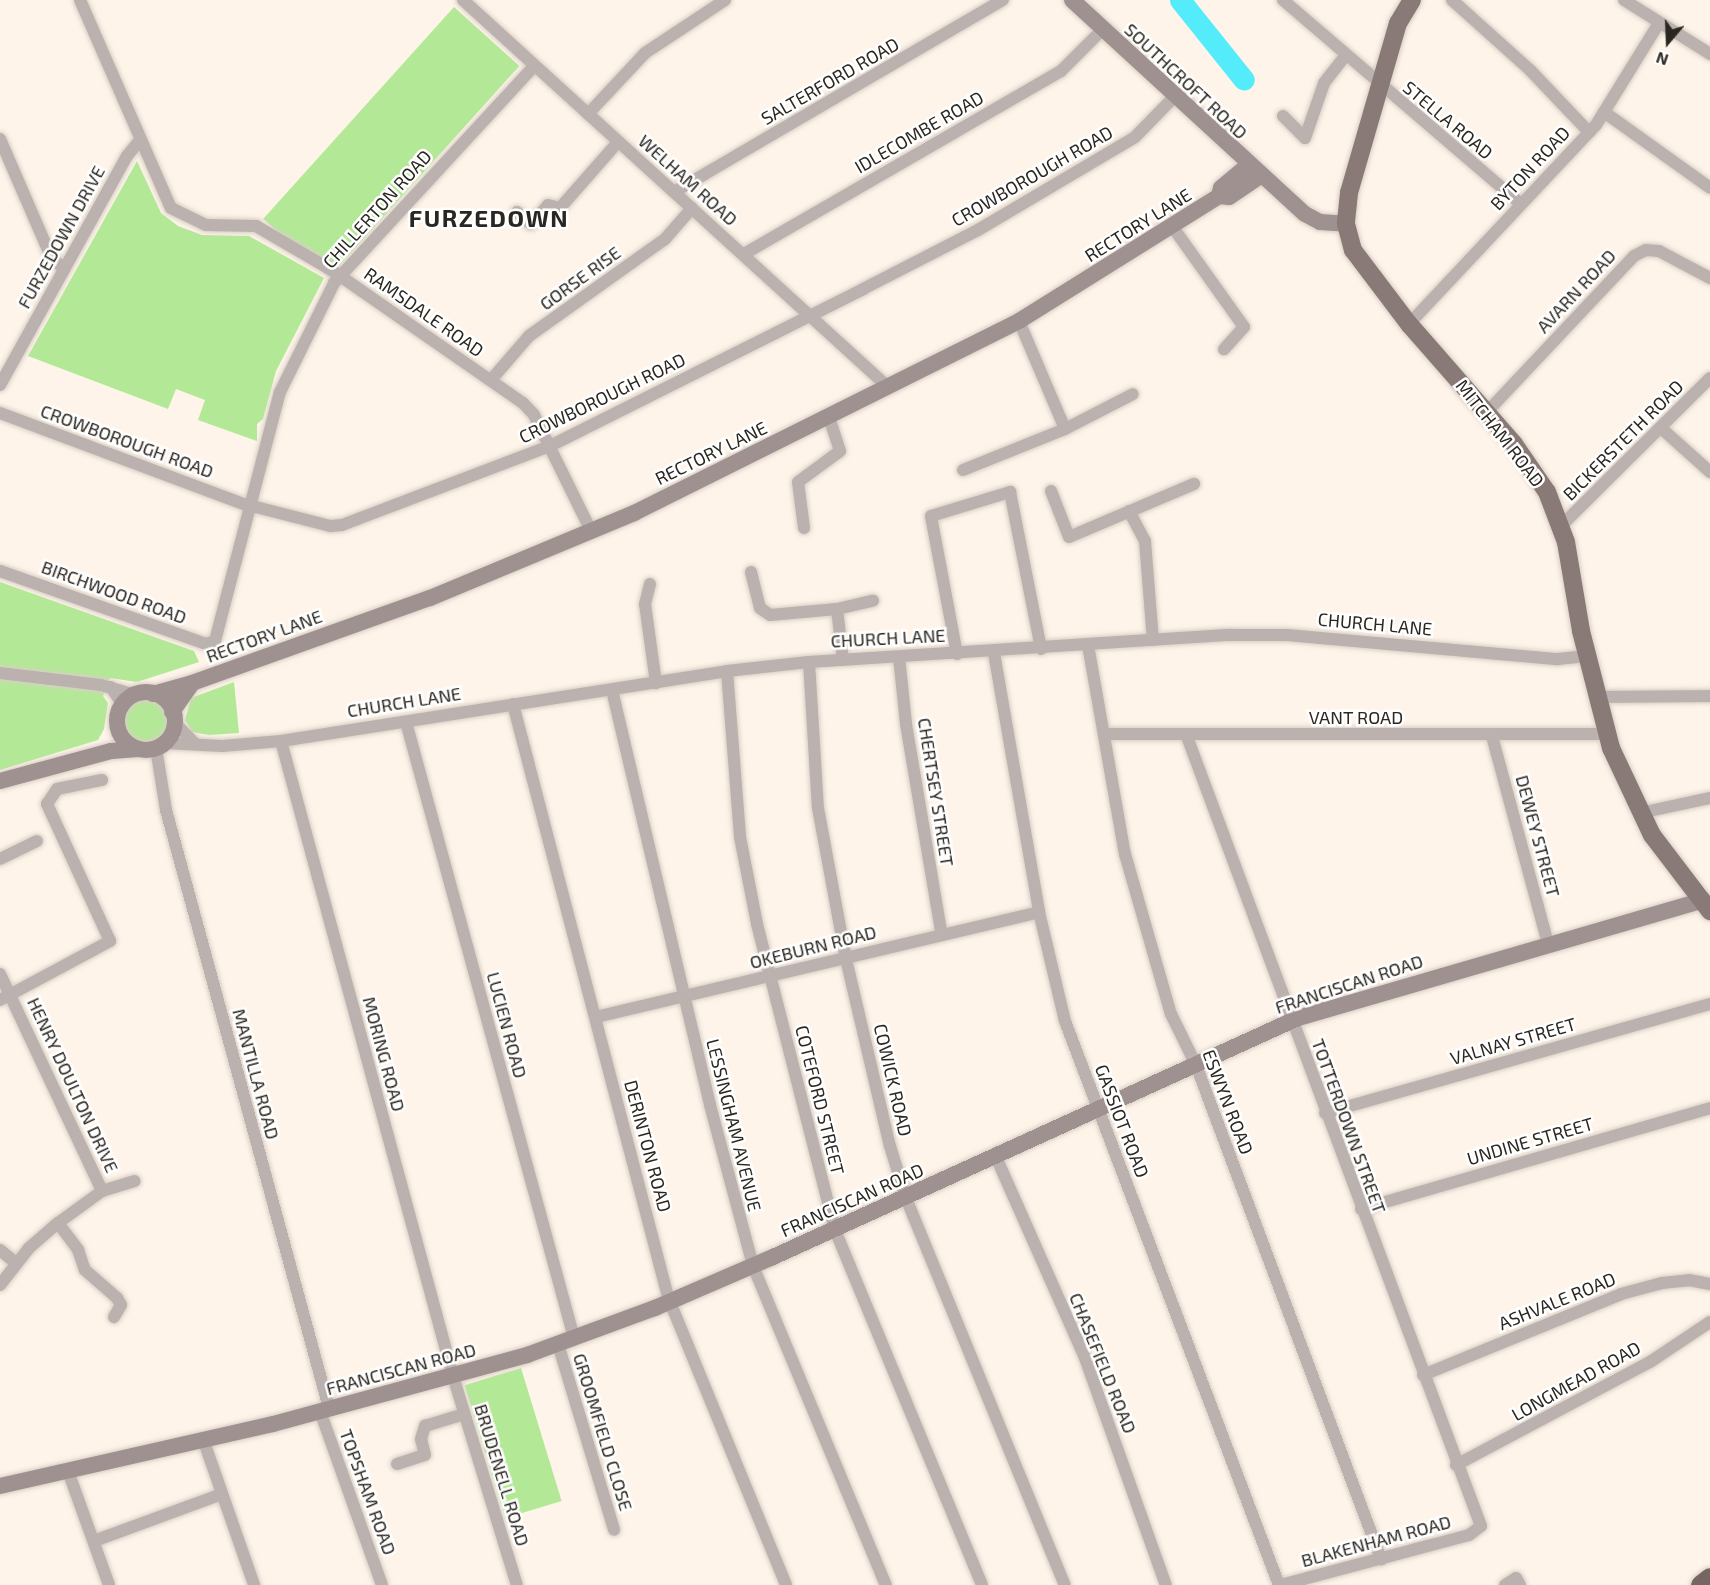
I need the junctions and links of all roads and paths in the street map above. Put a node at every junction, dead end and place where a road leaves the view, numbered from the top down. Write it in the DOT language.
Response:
graph roads {
  1 [pos="80,0"];
  2 [pos="463,0"];
  3 [pos="725,0"];
  4 [pos="1003,0"];
  5 [pos="1072,0"];
  6 [pos="1283,0"];
  7 [pos="1412,0"];
  8 [pos="1452,0"];
  9 [pos="1624,0"];
  10 [pos="1659,23"];
  11 [pos="1103,29"];
  12 [pos="1710,54"];
  13 [pos="1346,55"];
  14 [pos="534,66"];
  15 [pos="1380,85"];
  16 [pos="1174,96"];
  17 [pos="1604,112"];
  18 [pos="588,114"];
  19 [pos="1283,116"];
  20 [pos="1589,132"];
  21 [pos="0,139"];
  22 [pos="139,141"];
  23 [pos="618,142"];
  24 [pos="1254,171"];
  25 [pos="1710,188"];
  26 [pos="674,192"];
  27 [pos="1521,204"];
  28 [pos="692,208"];
  29 [pos="517,212"];
  30 [pos="1346,224"];
  31 [pos="1172,226"];
  32 [pos="744,254"];
  33 [pos="64,269"];
  34 [pos="339,275"];
  35 [pos="1710,278"];
  36 [pos="812,315"];
  37 [pos="1018,321"];
  38 [pos="1409,324"];
  39 [pos="1224,349"];
  40 [pos="1710,378"];
  41 [pos="491,380"];
  42 [pos="0,385"];
  43 [pos="888,387"];
  44 [pos="1133,394"];
  45 [pos="1487,412"];
  46 [pos="0,413"];
  47 [pos="829,418"];
  48 [pos="1661,428"];
  49 [pos="1065,429"];
  50 [pos="550,446"];
  51 [pos="963,470"];
  52 [pos="1710,472"];
  53 [pos="1194,484"];
  54 [pos="1051,491"];
  55 [pos="251,506"];
  56 [pos="1129,510"];
  57 [pos="1561,526"];
  58 [pos="804,528"];
  59 [pos="591,531"];
  60 [pos="0,571"];
  61 [pos="751,572"];
  62 [pos="650,584"];
  63 [pos="873,601"];
  64 [pos="837,609"];
  65 [pos="1153,640"];
  66 [pos="215,641"];
  67 [pos="1088,645"];
  68 [pos="1041,649"];
  69 [pos="994,653"];
  70 [pos="957,654"];
  71 [pos="1587,656"];
  72 [pos="899,657"];
  73 [pos="843,660"];
  74 [pos="809,662"];
  75 [pos="727,671"];
  76 [pos="0,673"];
  77 [pos="192,683"];
  78 [pos="656,683"];
  79 [pos="612,690"];
  80 [pos="153,694"];
  81 [pos="1710,696"];
  82 [pos="1598,697"];
  83 [pos="129,700"];
  84 [pos="513,704"];
  85 [pos="174,718"];
  86 [pos="406,722"];
  87 [pos="120,734"];
  88 [pos="1104,734"];
  89 [pos="1186,734"];
  90 [pos="1608,734"];
  91 [pos="1492,736"];
  92 [pos="281,741"];
  93 [pos="195,744"];
  94 [pos="160,746"];
  95 [pos="138,749"];
  96 [pos="111,751"];
  97 [pos="102,780"];
  98 [pos="0,781"];
  99 [pos="1710,798"];
  100 [pos="1640,813"];
  101 [pos="37,841"];
  102 [pos="0,859"];
  103 [pos="1707,906"];
  104 [pos="1039,912"];
  105 [pos="941,932"];
  106 [pos="1548,944"];
  107 [pos="846,959"];
  108 [pos="0,974"];
  109 [pos="770,976"];
  110 [pos="684,997"];
  111 [pos="5,998"];
  112 [pos="1710,1004"];
  113 [pos="596,1017"];
  114 [pos="1291,1021"];
  115 [pos="1196,1065"];
  116 [pos="1710,1108"];
  117 [pos="1099,1110"];
  118 [pos="1325,1113"];
  119 [pos="996,1157"];
  120 [pos="134,1181"];
  121 [pos="102,1191"];
  122 [pos="906,1198"];
  123 [pos="1361,1209"];
  124 [pos="58,1223"];
  125 [pos="835,1230"];
  126 [pos="0,1250"];
  127 [pos="16,1263"];
  128 [pos="753,1266"];
  129 [pos="1710,1284"];
  130 [pos="0,1285"];
  131 [pos="670,1302"];
  132 [pos="114,1317"];
  133 [pos="1710,1322"];
  134 [pos="566,1341"];
  135 [pos="1423,1375"];
  136 [pos="455,1384"];
  137 [pos="325,1409"];
  138 [pos="464,1414"];
  139 [pos="203,1439"];
  140 [pos="397,1464"];
  141 [pos="1456,1465"];
  142 [pos="68,1471"];
  143 [pos="0,1486"];
  144 [pos="222,1494"];
  145 [pos="614,1530"];
  146 [pos="1479,1530"];
  147 [pos="94,1541"];
  148 [pos="1381,1559"];
  149 [pos="1710,1578"];
  150 [pos="1308,1582"];
  151 [pos="109,1585"];
  152 [pos="254,1585"];
  153 [pos="382,1585"];
  154 [pos="517,1585"];
  155 [pos="786,1585"];
  156 [pos="886,1585"];
  157 [pos="982,1585"];
  158 [pos="1065,1585"];
  159 [pos="1166,1585"];
  160 [pos="1280,1585"];
  161 [pos="1701,1585"];
  1 -- 22 [label="street, RAMSDALE ROAD"];
  2 -- 14 [label="street, WELHAM ROAD"];
  3 -- 18 [label="street"];
  4 -- 26 [label="street, SALTERFORD ROAD"];
  5 -- 11 [label="street, SOUTHCROFT ROAD"];
  6 -- 13 [label="street, STELLA ROAD"];
  7 -- 15 [label="main road, MITCHAM ROAD"];
  8 -- 20 [label="street"];
  9 -- 10 [label="street"];
  10 -- 12 [label="street"];
  10 -- 17 [label="street, BYTON ROAD"];
  11 -- 16 [label="street, SOUTHCROFT ROAD"];
  11 -- 32 [label="street, IDLECOMBE ROAD"];
  13 -- 15 [label="street, STELLA ROAD"];
  13 -- 19 [label="street"];
  14 -- 18 [label="street, WELHAM ROAD"];
  14 -- 34 [label="street, CHILLERTON ROAD"];
  15 -- 27 [label="street, STELLA ROAD"];
  15 -- 30 [label="main road, MITCHAM ROAD"];
  16 -- 24 [label="street, SOUTHCROFT ROAD"];
  16 -- 36 [label="street, CROWBOROUGH ROAD"];
  17 -- 20 [label="street, BYTON ROAD"];
  17 -- 25 [label="street"];
  18 -- 23 [label="street, WELHAM ROAD"];
  20 -- 27 [label="street, BYTON ROAD"];
  21 -- 33 [label="street"];
  22 -- 33 [label="street, FURZEDOWN DRIVE"];
  22 -- 34 [label="street, RAMSDALE ROAD"];
  23 -- 26 [label="street, WELHAM ROAD"];
  23 -- 29 [label="street"];
  24 -- 30 [label="street, SOUTHCROFT ROAD"];
  24 -- 31 [label="street, RECTORY LANE"];
  26 -- 28 [label="street, WELHAM ROAD"];
  27 -- 38 [label="street, BYTON ROAD"];
  28 -- 32 [label="street, WELHAM ROAD"];
  28 -- 41 [label="street, GORSE RISE"];
  30 -- 38 [label="main road, MITCHAM ROAD"];
  31 -- 37 [label="street, RECTORY LANE"];
  31 -- 39 [label="street"];
  32 -- 36 [label="street, WELHAM ROAD"];
  33 -- 42 [label="street, FURZEDOWN DRIVE"];
  34 -- 41 [label="street, RAMSDALE ROAD"];
  34 -- 55 [label="street, CHILLERTON ROAD"];
  35 -- 45 [label="street, AVARN ROAD"];
  36 -- 43 [label="street, WELHAM ROAD"];
  36 -- 50 [label="street, CROWBOROUGH ROAD"];
  37 -- 43 [label="street, RECTORY LANE"];
  37 -- 49 [label="street"];
  38 -- 45 [label="main road, MITCHAM ROAD"];
  40 -- 48 [label="street, BICKERSTETH ROAD"];
  41 -- 50 [label="street, RAMSDALE ROAD"];
  43 -- 47 [label="street, RECTORY LANE"];
  44 -- 49 [label="street"];
  45 -- 57 [label="main road, MITCHAM ROAD"];
  46 -- 55 [label="street, CROWBOROUGH ROAD"];
  47 -- 58 [label="street"];
  47 -- 59 [label="street, RECTORY LANE"];
  48 -- 52 [label="street"];
  48 -- 57 [label="street, BICKERSTETH ROAD"];
  49 -- 51 [label="street"];
  50 -- 55 [label="street, CROWBOROUGH ROAD"];
  50 -- 59 [label="street, RAMSDALE ROAD"];
  53 -- 56 [label="street"];
  54 -- 56 [label="street"];
  55 -- 66 [label="street, CHILLERTON ROAD"];
  56 -- 65 [label="street"];
  57 -- 71 [label="main road, MITCHAM ROAD"];
  59 -- 77 [label="street, RECTORY LANE"];
  60 -- 66 [label="street, BIRCHWOOD ROAD"];
  61 -- 64 [label="street"];
  62 -- 78 [label="street"];
  63 -- 64 [label="street"];
  64 -- 73 [label="street"];
  65 -- 67 [label="street, CHURCH LANE"];
  65 -- 71 [label="street, CHURCH LANE"];
  67 -- 68 [label="street, CHURCH LANE"];
  67 -- 88 [label="street, ESWYN ROAD"];
  68 -- 69 [label="street, CHURCH LANE"];
  68 -- 70 [label="street"];
  69 -- 70 [label="street, CHURCH LANE"];
  69 -- 104 [label="street, GASSIOT ROAD"];
  70 -- 72 [label="street, CHURCH LANE"];
  71 -- 82 [label="main road, MITCHAM ROAD"];
  72 -- 73 [label="street, CHURCH LANE"];
  72 -- 105 [label="street, CHERTSEY STREET"];
  73 -- 74 [label="street, CHURCH LANE"];
  74 -- 75 [label="street, CHURCH LANE"];
  74 -- 107 [label="street, COWICK ROAD"];
  75 -- 78 [label="street, CHURCH LANE"];
  75 -- 109 [label="street, COTEFORD STREET"];
  76 -- 83 [label="street"];
  77 -- 80 [label="street, RECTORY LANE"];
  77 -- 85 [label="street, RECTORY LANE"];
  78 -- 79 [label="street, CHURCH LANE"];
  79 -- 84 [label="street, CHURCH LANE"];
  79 -- 110 [label="street, LESSINGHAM AVENUE"];
  80 -- 83 [label="street"];
  80 -- 85 [label="street"];
  81 -- 82 [label="street"];
  82 -- 90 [label="main road, MITCHAM ROAD"];
  83 -- 87 [label="street"];
  84 -- 86 [label="street, CHURCH LANE"];
  84 -- 113 [label="street, DERINTON ROAD"];
  85 -- 93 [label="street"];
  85 -- 94 [label="street"];
  86 -- 92 [label="street, CHURCH LANE"];
  86 -- 134 [label="street, LUCIEN ROAD"];
  87 -- 95 [label="street"];
  87 -- 96 [label="street"];
  88 -- 89 [label="street, VANT ROAD"];
  88 -- 115 [label="street, ESWYN ROAD"];
  89 -- 91 [label="street, VANT ROAD"];
  89 -- 114 [label="street, TOTTERDOWN STREET"];
  90 -- 91 [label="street, VANT ROAD"];
  90 -- 100 [label="main road, MITCHAM ROAD"];
  91 -- 106 [label="street, DEWEY STREET"];
  92 -- 93 [label="street, CHURCH LANE"];
  92 -- 136 [label="street, MORING ROAD"];
  93 -- 94 [label="street, CHURCH LANE"];
  94 -- 95 [label="street"];
  94 -- 137 [label="street, MANTILLA ROAD"];
  95 -- 96 [label="street"];
  96 -- 98 [label="street"];
  97 -- 111 [label="street"];
  99 -- 100 [label="street"];
  100 -- 103 [label="main road, MITCHAM ROAD"];
  101 -- 102 [label="street"];
  103 -- 106 [label="street, FRANCISCAN ROAD"];
  104 -- 105 [label="street, OKEBURN ROAD"];
  104 -- 117 [label="street, GASSIOT ROAD"];
  105 -- 107 [label="street, OKEBURN ROAD"];
  106 -- 114 [label="street, FRANCISCAN ROAD"];
  107 -- 109 [label="street, OKEBURN ROAD"];
  107 -- 122 [label="street, COWICK ROAD"];
  108 -- 111 [label="street, HENRY DOULTON DRIVE"];
  109 -- 110 [label="street, OKEBURN ROAD"];
  109 -- 125 [label="street, COTEFORD STREET"];
  110 -- 113 [label="street, OKEBURN ROAD"];
  110 -- 128 [label="street, LESSINGHAM AVENUE"];
  111 -- 121 [label="street, HENRY DOULTON DRIVE"];
  112 -- 118 [label="street, VALNAY STREET"];
  113 -- 131 [label="street, DERINTON ROAD"];
  114 -- 115 [label="street, FRANCISCAN ROAD"];
  114 -- 118 [label="street, TOTTERDOWN STREET"];
  115 -- 117 [label="street, FRANCISCAN ROAD"];
  115 -- 148 [label="street, ESWYN ROAD"];
  116 -- 123 [label="street, UNDINE STREET"];
  117 -- 119 [label="street, FRANCISCAN ROAD"];
  117 -- 160 [label="street, GASSIOT ROAD"];
  118 -- 123 [label="street, TOTTERDOWN STREET"];
  119 -- 122 [label="street, FRANCISCAN ROAD"];
  119 -- 159 [label="street, CHASEFIELD ROAD"];
  120 -- 121 [label="street, HENRY DOULTON DRIVE"];
  121 -- 124 [label="street, HENRY DOULTON DRIVE"];
  122 -- 125 [label="street, FRANCISCAN ROAD"];
  122 -- 158 [label="street, COWICK ROAD"];
  123 -- 135 [label="street, TOTTERDOWN STREET"];
  124 -- 127 [label="street, HENRY DOULTON DRIVE"];
  124 -- 132 [label="street"];
  125 -- 128 [label="street, FRANCISCAN ROAD"];
  125 -- 157 [label="street, COTEFORD STREET"];
  126 -- 127 [label="street"];
  127 -- 130 [label="street, HENRY DOULTON DRIVE"];
  128 -- 131 [label="street, FRANCISCAN ROAD"];
  128 -- 156 [label="street, LESSINGHAM AVENUE"];
  129 -- 135 [label="street, ASHVALE ROAD"];
  131 -- 134 [label="street, FRANCISCAN ROAD"];
  131 -- 155 [label="street, DERINTON ROAD"];
  133 -- 141 [label="street, LONGMEAD ROAD"];
  134 -- 136 [label="street, FRANCISCAN ROAD"];
  134 -- 145 [label="street, GROOMFIELD CLOSE"];
  135 -- 141 [label="street, TOTTERDOWN STREET"];
  136 -- 137 [label="street, FRANCISCAN ROAD"];
  136 -- 138 [label="street, BRUDENELL ROAD"];
  137 -- 139 [label="street, FRANCISCAN ROAD"];
  137 -- 153 [label="street, TOPSHAM ROAD"];
  138 -- 140 [label="street"];
  138 -- 154 [label="street, BRUDENELL ROAD"];
  139 -- 142 [label="street, FRANCISCAN ROAD"];
  139 -- 144 [label="street"];
  141 -- 146 [label="street, TOTTERDOWN STREET"];
  142 -- 143 [label="street, FRANCISCAN ROAD"];
  142 -- 147 [label="street"];
  144 -- 147 [label="street"];
  144 -- 152 [label="street"];
  146 -- 148 [label="street, BLAKENHAM ROAD"];
  147 -- 151 [label="street"];
  148 -- 150 [label="street, BLAKENHAM ROAD"];
  149 -- 161 [label="highway"];
  150 -- 160 [label="street, BLAKENHAM ROAD"];
}
